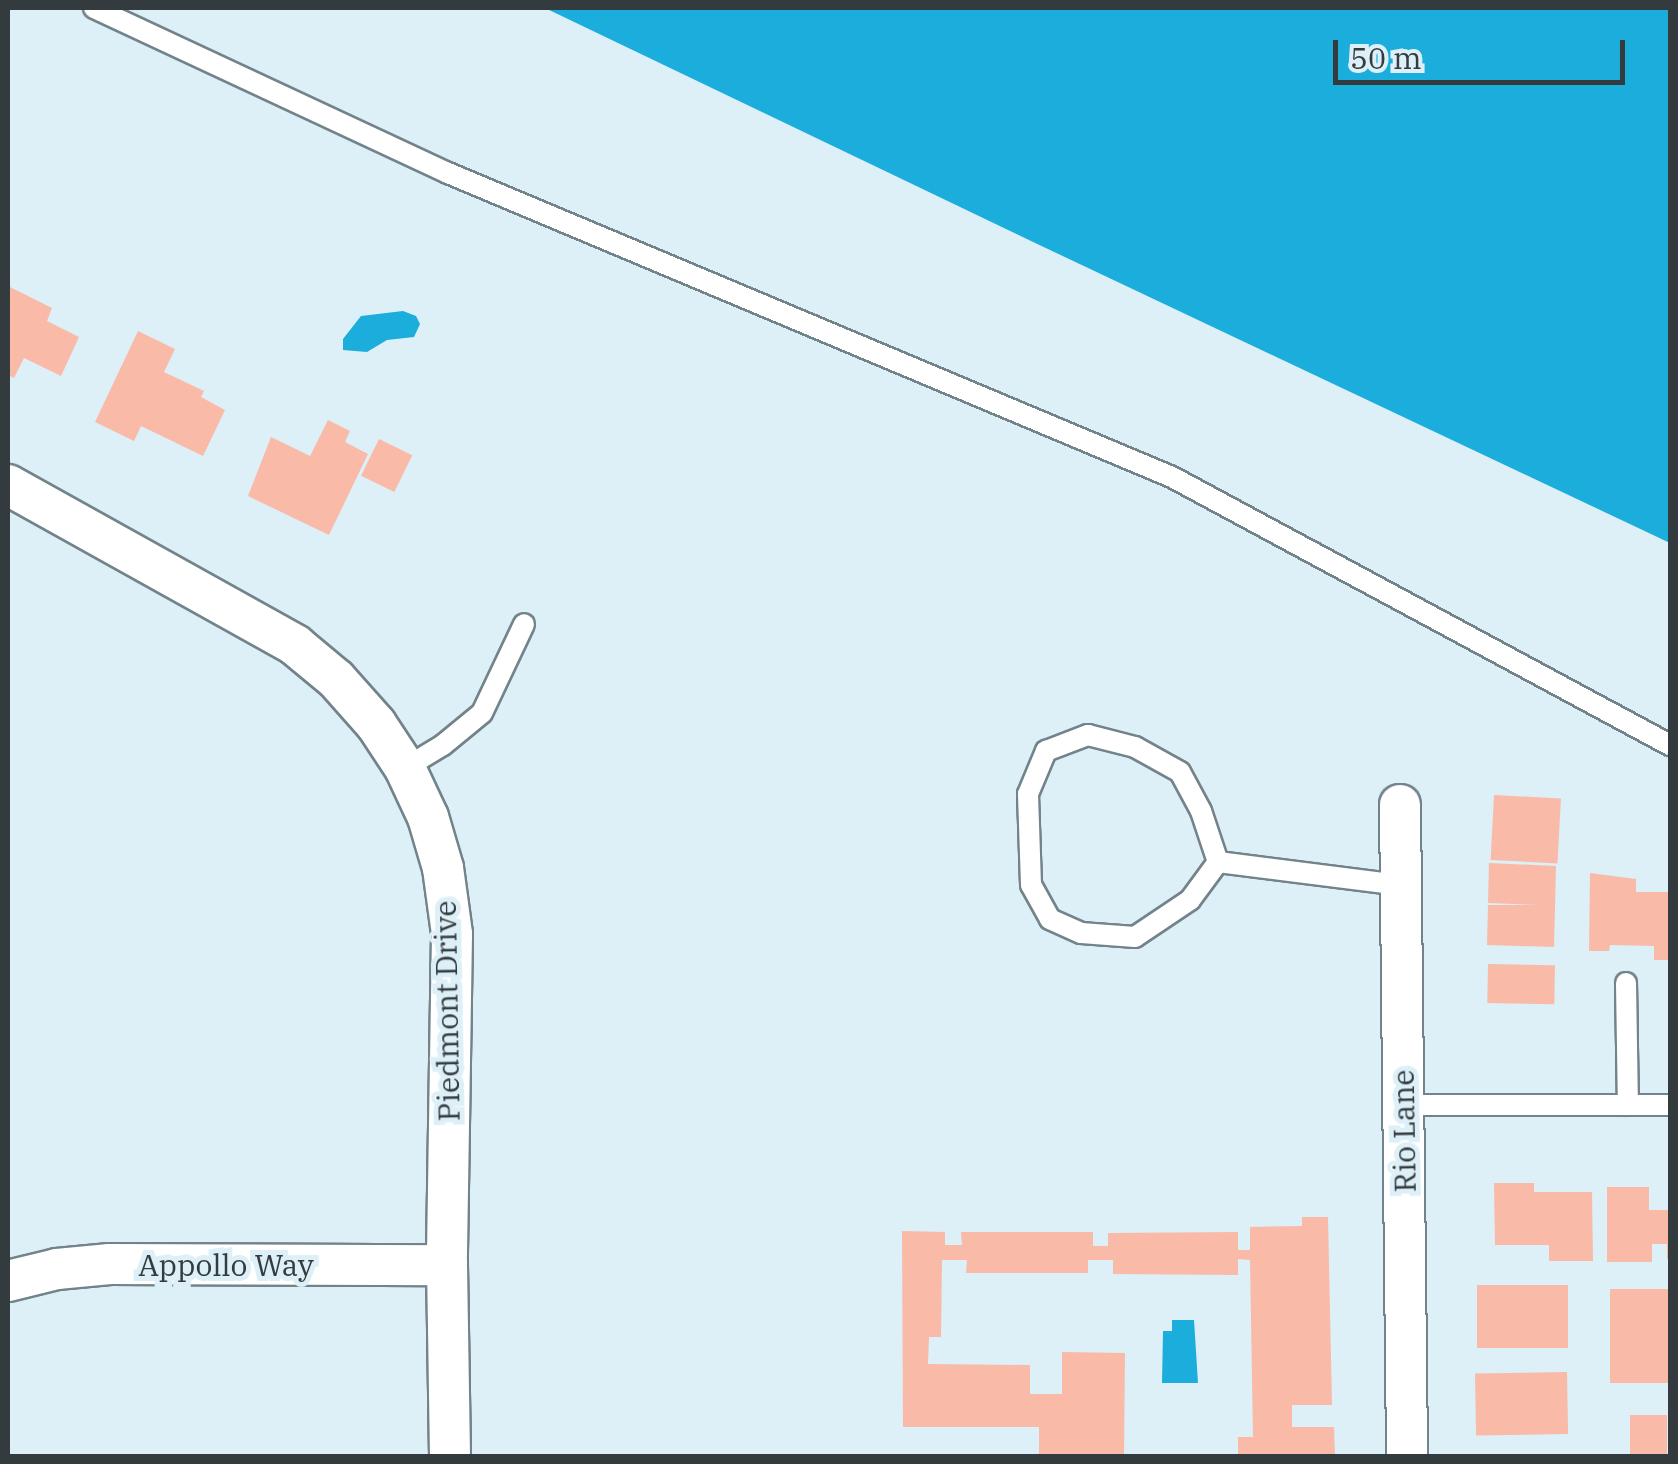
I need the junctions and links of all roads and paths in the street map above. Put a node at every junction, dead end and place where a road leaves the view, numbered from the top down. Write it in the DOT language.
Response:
graph roads {
  1 [pos="94,8"];
  2 [pos="8,485"];
  3 [pos="524,624"];
  4 [pos="1670,745"];
  5 [pos="405,768"];
  6 [pos="1400,805"];
  7 [pos="1218,862"];
  8 [pos="1401,885"];
  9 [pos="1626,983"];
  10 [pos="1628,1104"];
  11 [pos="1670,1104"];
  12 [pos="1404,1105"];
  13 [pos="447,1265"];
  14 [pos="8,1281"];
  15 [pos="450,1456"];
  16 [pos="1407,1456"];
  1 -- 4 [label="lane"];
  2 -- 5 [label="street, Piedmont Drive"];
  3 -- 5 [label="lane"];
  5 -- 13 [label="street, Piedmont Drive"];
  6 -- 8 [label="street, Rio Lane"];
  7 -- 7 [label="lane"];
  7 -- 8 [label="lane"];
  8 -- 12 [label="street, Rio Lane"];
  9 -- 10 [label="lane"];
  10 -- 11 [label="lane"];
  10 -- 12 [label="lane"];
  12 -- 16 [label="street, Rio Lane"];
  13 -- 14 [label="street, Appollo Way"];
  13 -- 15 [label="street, Piedmont Drive"];
}
